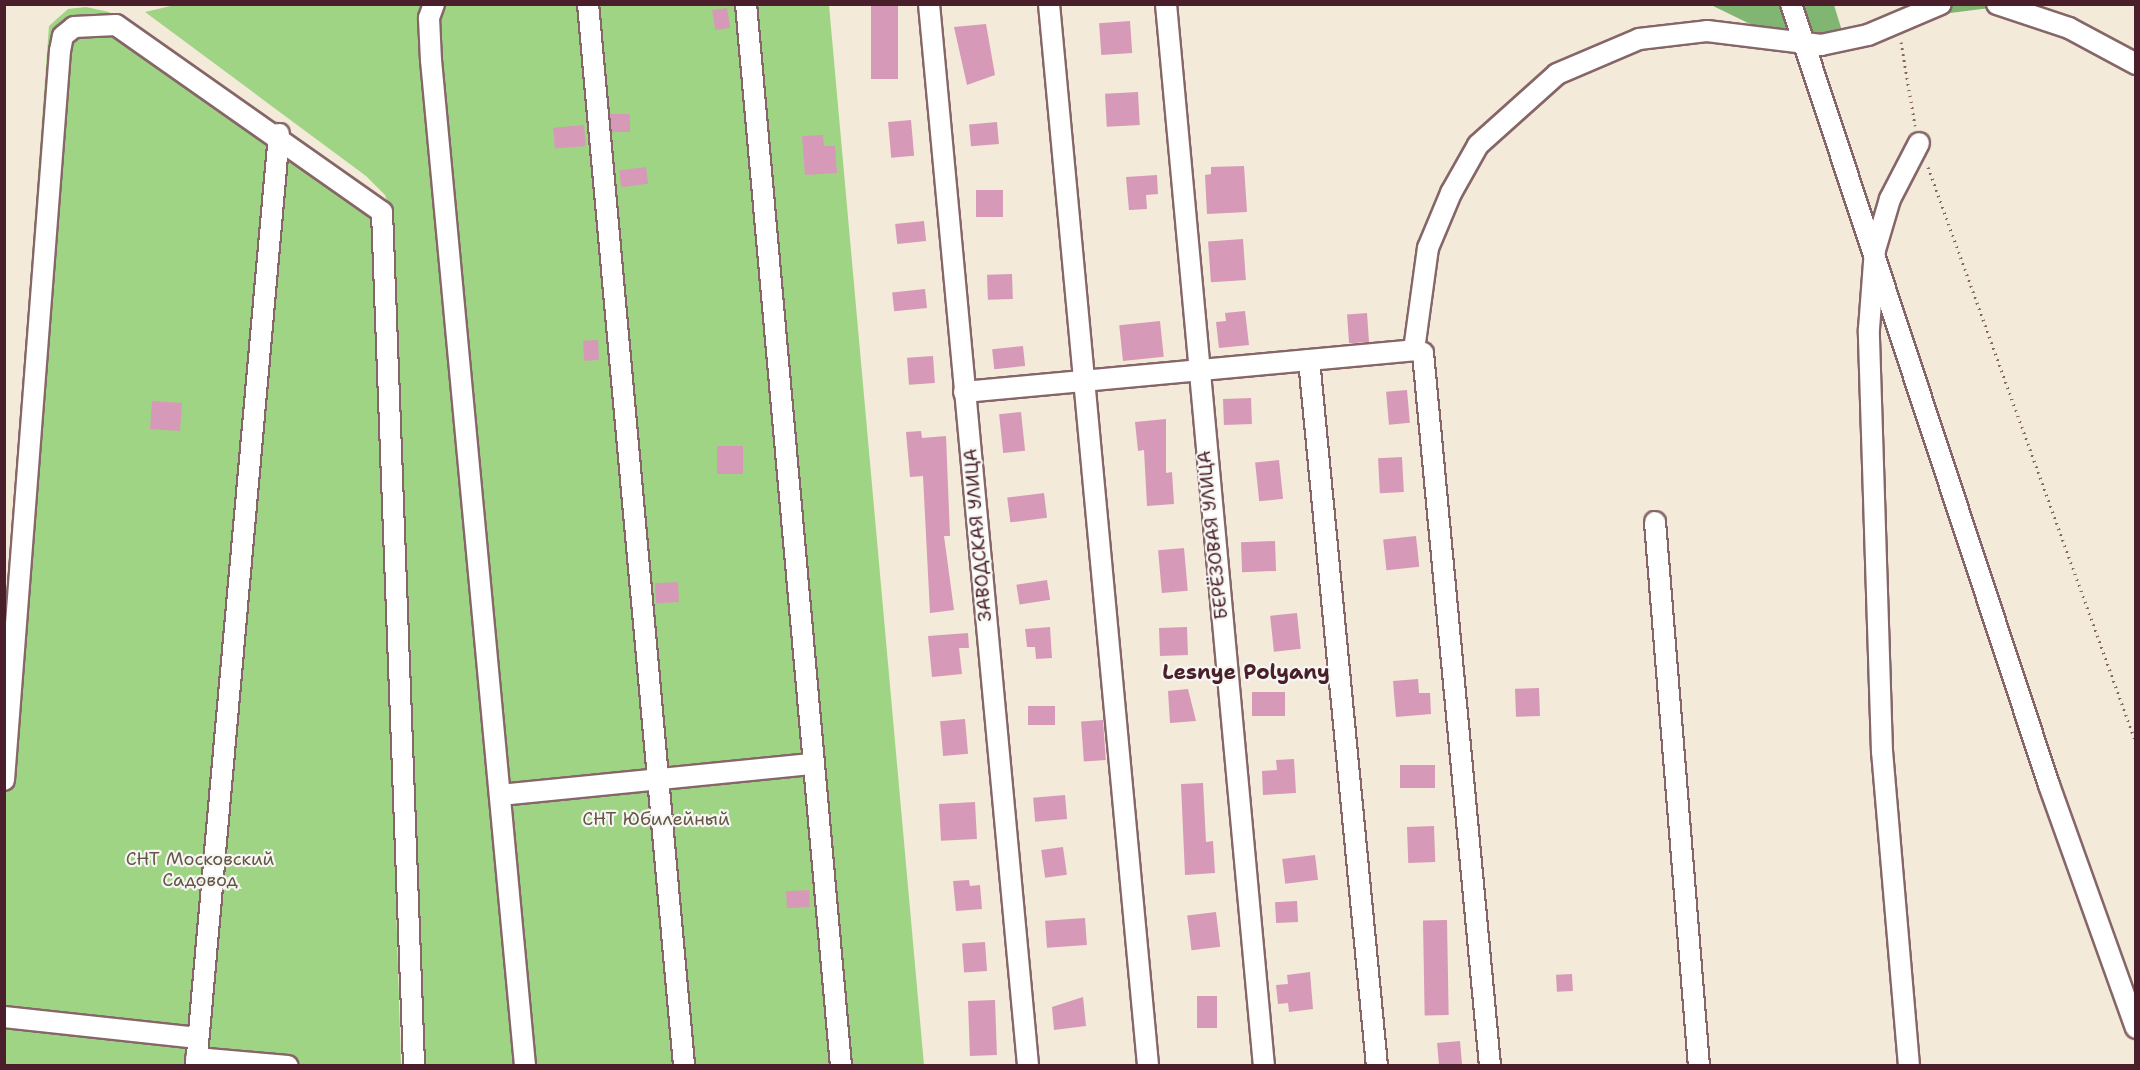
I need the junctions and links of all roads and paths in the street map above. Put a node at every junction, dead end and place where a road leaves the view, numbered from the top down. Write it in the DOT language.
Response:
graph roads {
  1 [pos="434,4"];
  2 [pos="588,4"];
  3 [pos="746,4"];
  4 [pos="929,4"];
  5 [pos="1049,4"];
  6 [pos="1166,4"];
  7 [pos="1791,4"];
  8 [pos="1941,4"];
  9 [pos="1997,4"];
  10 [pos="1900,20"];
  11 [pos="1803,43"];
  12 [pos="2136,64"];
  13 [pos="279,134"];
  14 [pos="1919,143"];
  15 [pos="1874,265"];
  16 [pos="1414,350"];
  17 [pos="1309,360"];
  18 [pos="1197,370"];
  19 [pos="1082,381"];
  20 [pos="964,392"];
  21 [pos="1655,522"];
  22 [pos="2136,743"];
  23 [pos="813,764"];
  24 [pos="4,780"];
  25 [pos="658,780"];
  26 [pos="500,795"];
  27 [pos="4,1017"];
  28 [pos="2136,1028"];
  29 [pos="196,1054"];
  30 [pos="288,1065"];
  31 [pos="414,1065"];
  32 [pos="525,1065"];
  33 [pos="684,1065"];
  34 [pos="841,1065"];
  35 [pos="1028,1065"];
  36 [pos="1148,1065"];
  37 [pos="1264,1065"];
  38 [pos="1377,1065"];
  39 [pos="1490,1065"];
  40 [pos="1699,1065"];
  41 [pos="1909,1065"];
  1 -- 26 [label="street"];
  2 -- 25 [label="street"];
  3 -- 23 [label="street"];
  4 -- 20 [label="street, ЗАВОДСКАЯ УЛИЦА"];
  5 -- 19 [label="street"];
  6 -- 18 [label="street, БЕРЁЗОВАЯ УЛИЦА"];
  7 -- 11 [label="street"];
  8 -- 10 [label="street"];
  9 -- 12 [label="street"];
  10 -- 11 [label="street"];
  10 -- 14 [label="path"];
  11 -- 15 [label="street"];
  11 -- 16 [label="street"];
  13 -- 24 [label="street"];
  13 -- 29 [label="street"];
  13 -- 31 [label="street"];
  14 -- 15 [label="street"];
  14 -- 22 [label="path"];
  15 -- 28 [label="street"];
  15 -- 41 [label="street"];
  16 -- 17 [label="street"];
  16 -- 39 [label="street"];
  17 -- 18 [label="street"];
  17 -- 38 [label="street"];
  18 -- 19 [label="street"];
  18 -- 37 [label="street, БЕРЁЗОВАЯ УЛИЦА"];
  19 -- 20 [label="street"];
  19 -- 36 [label="street"];
  20 -- 35 [label="street, ЗАВОДСКАЯ УЛИЦА"];
  21 -- 40 [label="street"];
  23 -- 25 [label="street"];
  23 -- 34 [label="street"];
  25 -- 26 [label="street"];
  25 -- 33 [label="street"];
  26 -- 32 [label="street"];
  27 -- 29 [label="street"];
  29 -- 30 [label="street"];
}
